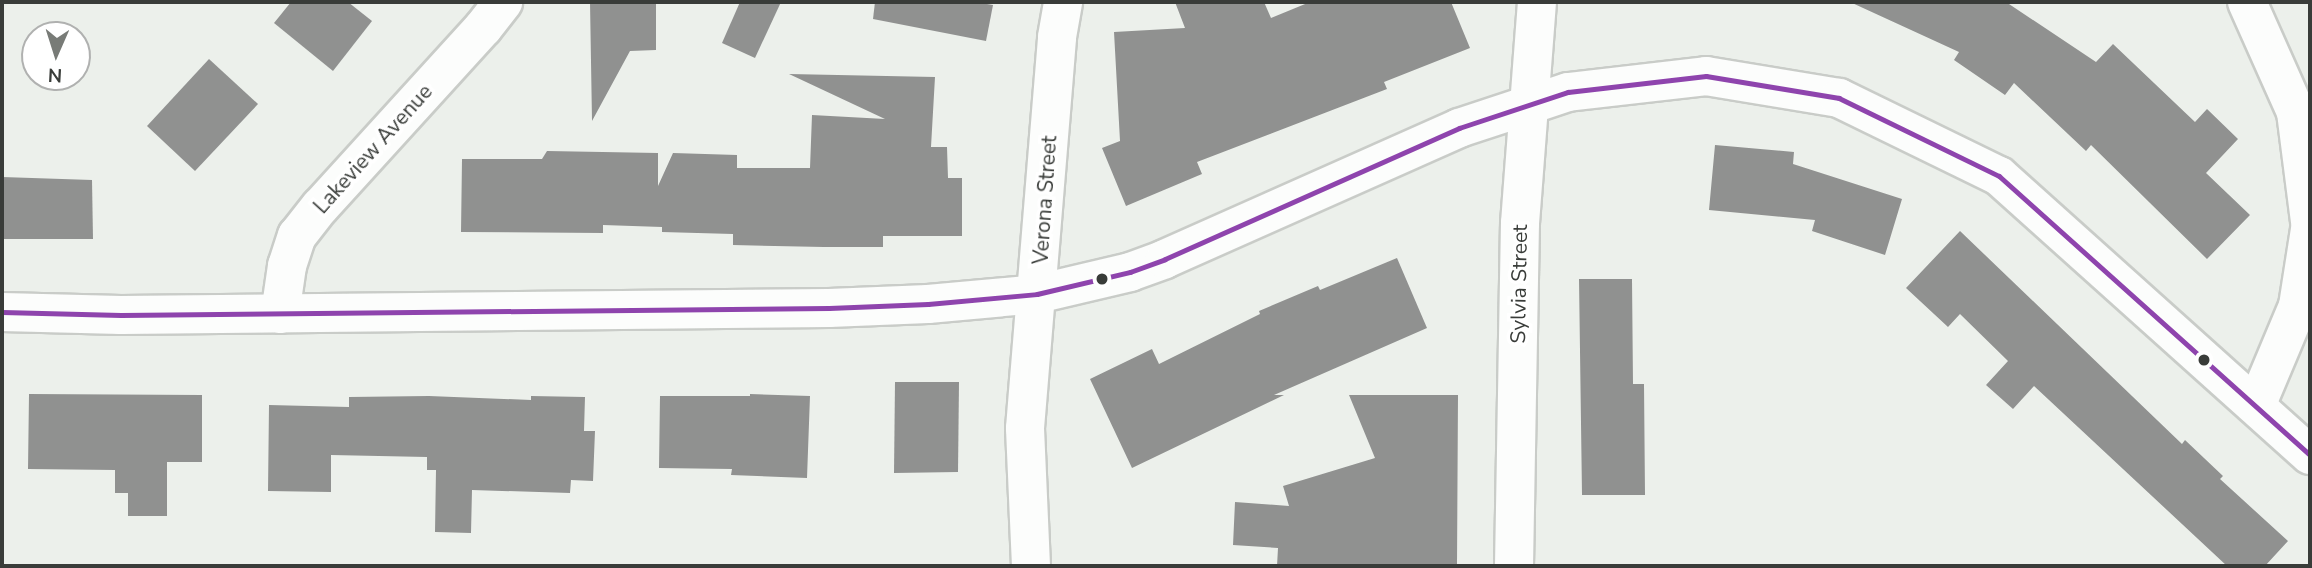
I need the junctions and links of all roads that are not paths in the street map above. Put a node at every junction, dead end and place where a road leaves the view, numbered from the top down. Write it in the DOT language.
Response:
graph roads {
  1 [pos="503,2"];
  2 [pos="1063,2"];
  3 [pos="1537,2"];
  4 [pos="2247,2"];
  5 [pos="1529,105"];
  6 [pos="2310,222"];
  7 [pos="2310,229"];
  8 [pos="1037,294"];
  9 [pos="2,312"];
  10 [pos="280,314"];
  11 [pos="2256,406"];
  12 [pos="2310,455"];
  13 [pos="1031,566"];
  14 [pos="1514,566"];
  1 -- 10 [label="street, Lakeview Avenue"];
  2 -- 8 [label="street, Verona Street"];
  3 -- 5 [label="street, Sylvia Street"];
  4 -- 6 [label="street"];
  5 -- 8 [label="street"];
  5 -- 11 [label="street"];
  5 -- 14 [label="street, Sylvia Street"];
  7 -- 11 [label="street"];
  8 -- 10 [label="street"];
  8 -- 13 [label="street, Verona Street"];
  9 -- 10 [label="street"];
  11 -- 12 [label="street"];
}
